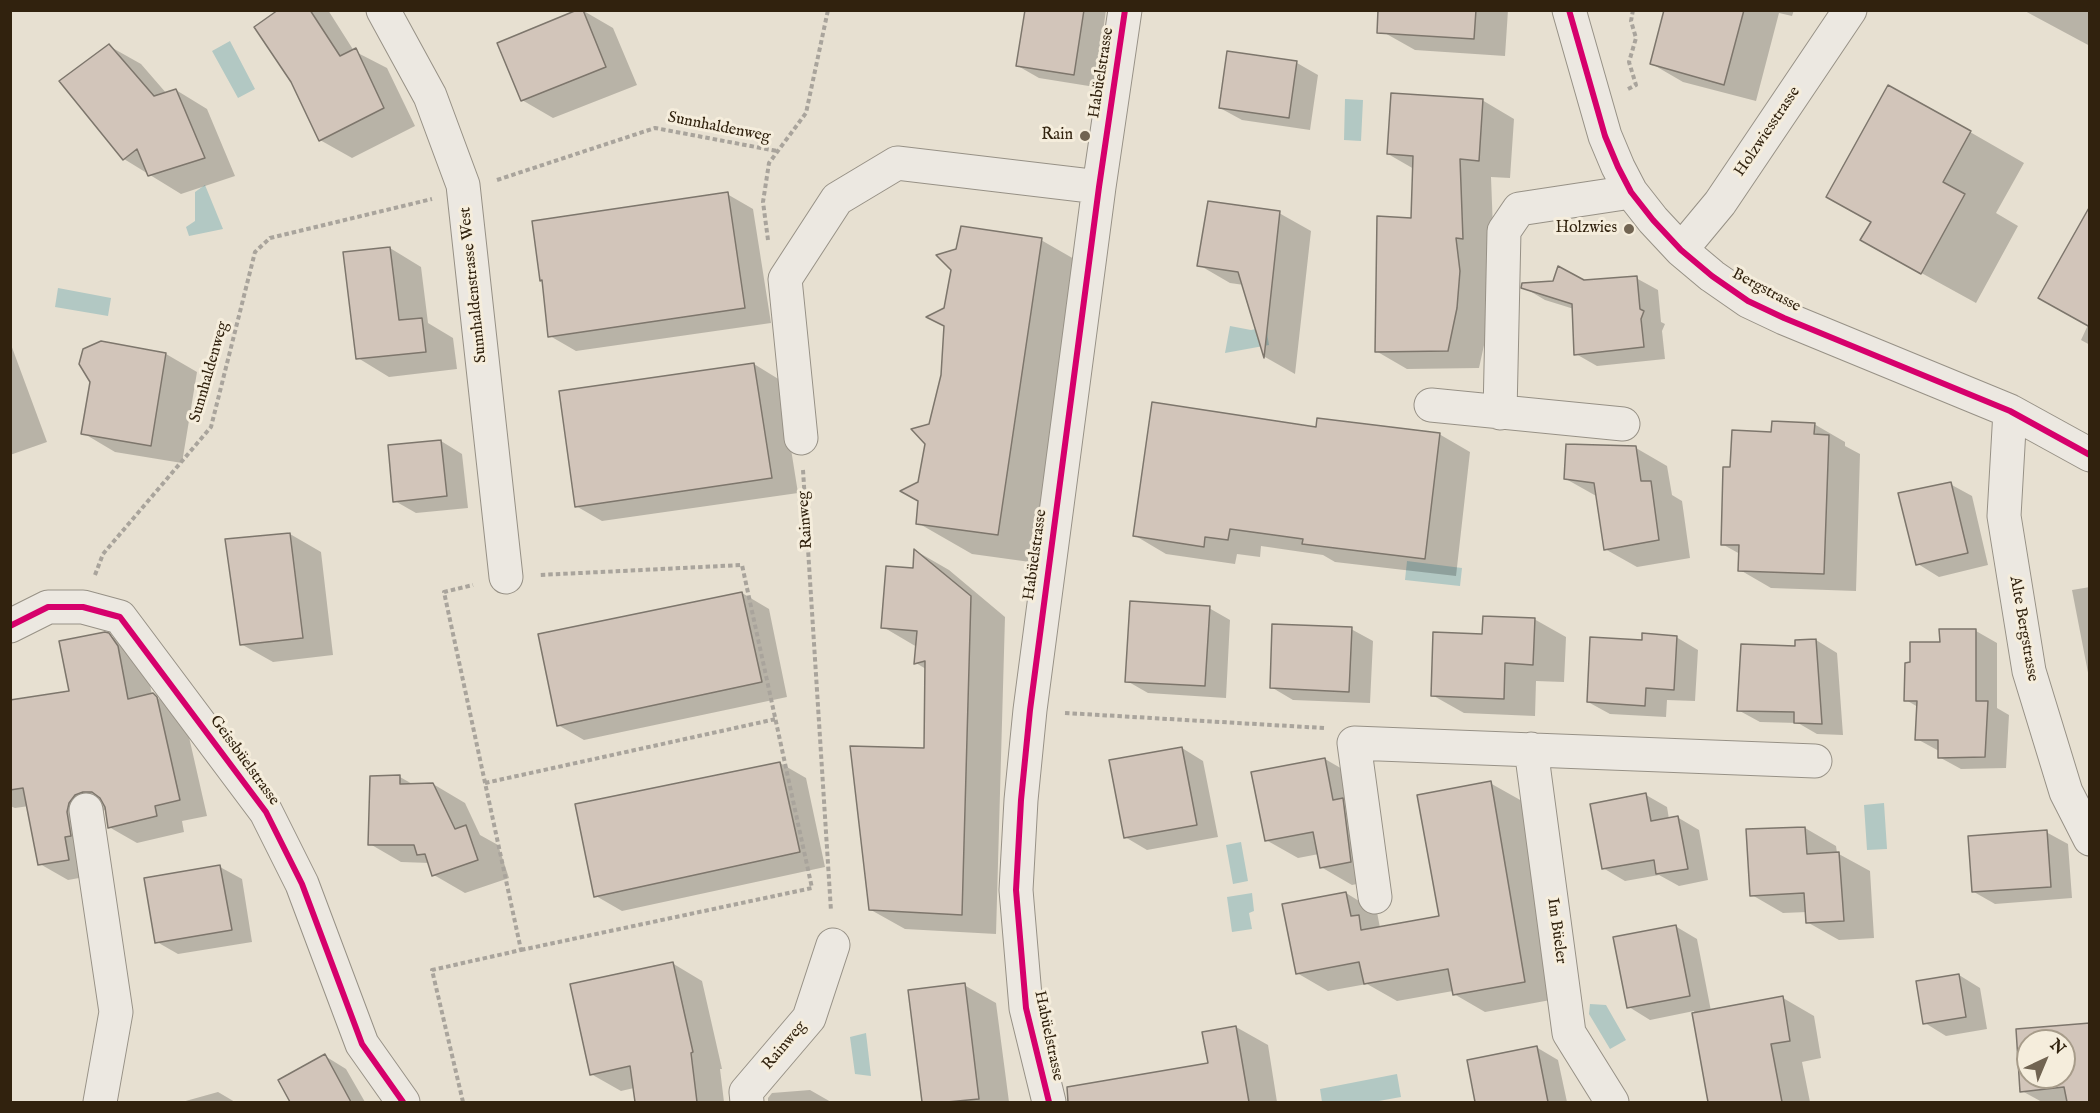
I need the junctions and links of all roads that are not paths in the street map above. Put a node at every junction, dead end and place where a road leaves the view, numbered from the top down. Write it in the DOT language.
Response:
graph roads {
  1 [pos="383,10"];
  2 [pos="1125,10"];
  3 [pos="1569,10"];
  4 [pos="1850,10"];
  5 [pos="1099,187"];
  6 [pos="1631,192"];
  7 [pos="1681,250"];
  8 [pos="1431,405"];
  9 [pos="2010,411"];
  10 [pos="1500,413"];
  11 [pos="1623,424"];
  12 [pos="801,438"];
  13 [pos="2090,455"];
  14 [pos="506,577"];
  15 [pos="10,626"];
  16 [pos="1531,748"];
  17 [pos="1815,760"];
  18 [pos="86,810"];
  19 [pos="2090,839"];
  20 [pos="1375,897"];
  21 [pos="833,945"];
  22 [pos="100,1102"];
  23 [pos="403,1102"];
  24 [pos="747,1102"];
  25 [pos="1049,1102"];
  26 [pos="1612,1102"];
  1 -- 14 [label="street, Sunnhaldenstrasse West"];
  2 -- 5 [label="street, Habüelstrasse"];
  3 -- 6 [label="street, Bergstrasse"];
  4 -- 7 [label="street, Holzwiesstrasse"];
  5 -- 12 [label="street"];
  5 -- 25 [label="street, Habüelstrasse"];
  6 -- 7 [label="street, Bergstrasse"];
  6 -- 10 [label="street"];
  7 -- 9 [label="street, Bergstrasse"];
  8 -- 10 [label="street"];
  9 -- 13 [label="street, Bergstrasse"];
  9 -- 19 [label="street, Alte Bergstrasse"];
  10 -- 11 [label="street"];
  15 -- 23 [label="street, Geissbüelstrasse"];
  16 -- 17 [label="street"];
  16 -- 20 [label="street"];
  16 -- 26 [label="street, Im Büeler"];
  18 -- 22 [label="street"];
  21 -- 24 [label="street, Rainweg"];
}
